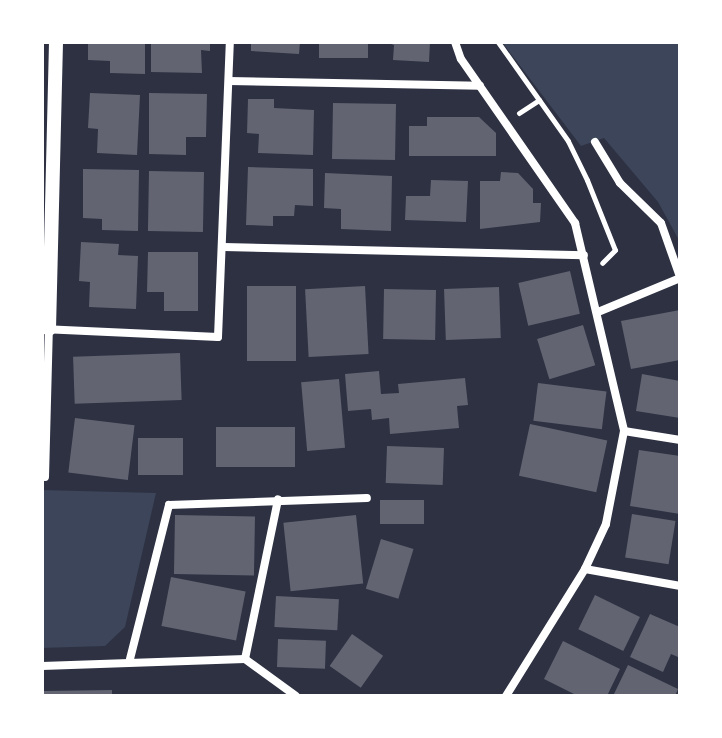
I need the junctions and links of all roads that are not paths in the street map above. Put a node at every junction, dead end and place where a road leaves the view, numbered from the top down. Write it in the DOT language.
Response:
graph roads {
  1 [pos="56,42"];
  2 [pos="230,42"];
  3 [pos="455,42"];
  4 [pos="229,81"];
  5 [pos="480,86"];
  6 [pos="595,142"];
  7 [pos="224,247"];
  8 [pos="584,255"];
  9 [pos="680,277"];
  10 [pos="598,312"];
  11 [pos="45,329"];
  12 [pos="624,431"];
  13 [pos="680,440"];
  14 [pos="45,477"];
  15 [pos="367,498"];
  16 [pos="278,499"];
  17 [pos="585,569"];
  18 [pos="680,586"];
  19 [pos="130,659"];
  20 [pos="245,659"];
  21 [pos="42,666"];
  22 [pos="296,696"];
  23 [pos="506,696"];
  1 -- 11 [label="street"];
  2 -- 4 [label="street"];
  3 -- 5 [label="street"];
  4 -- 5 [label="street"];
  4 -- 7 [label="street"];
  5 -- 8 [label="street"];
  6 -- 9 [label="street"];
  7 -- 8 [label="street"];
  7 -- 11 [label="street"];
  8 -- 10 [label="street"];
  9 -- 10 [label="street"];
  10 -- 12 [label="street"];
  11 -- 14 [label="street"];
  12 -- 13 [label="street"];
  12 -- 17 [label="street"];
  15 -- 16 [label="street"];
  16 -- 19 [label="street"];
  16 -- 20 [label="street"];
  17 -- 18 [label="street"];
  17 -- 23 [label="street"];
  19 -- 20 [label="street"];
  19 -- 21 [label="street"];
  20 -- 22 [label="street"];
}
